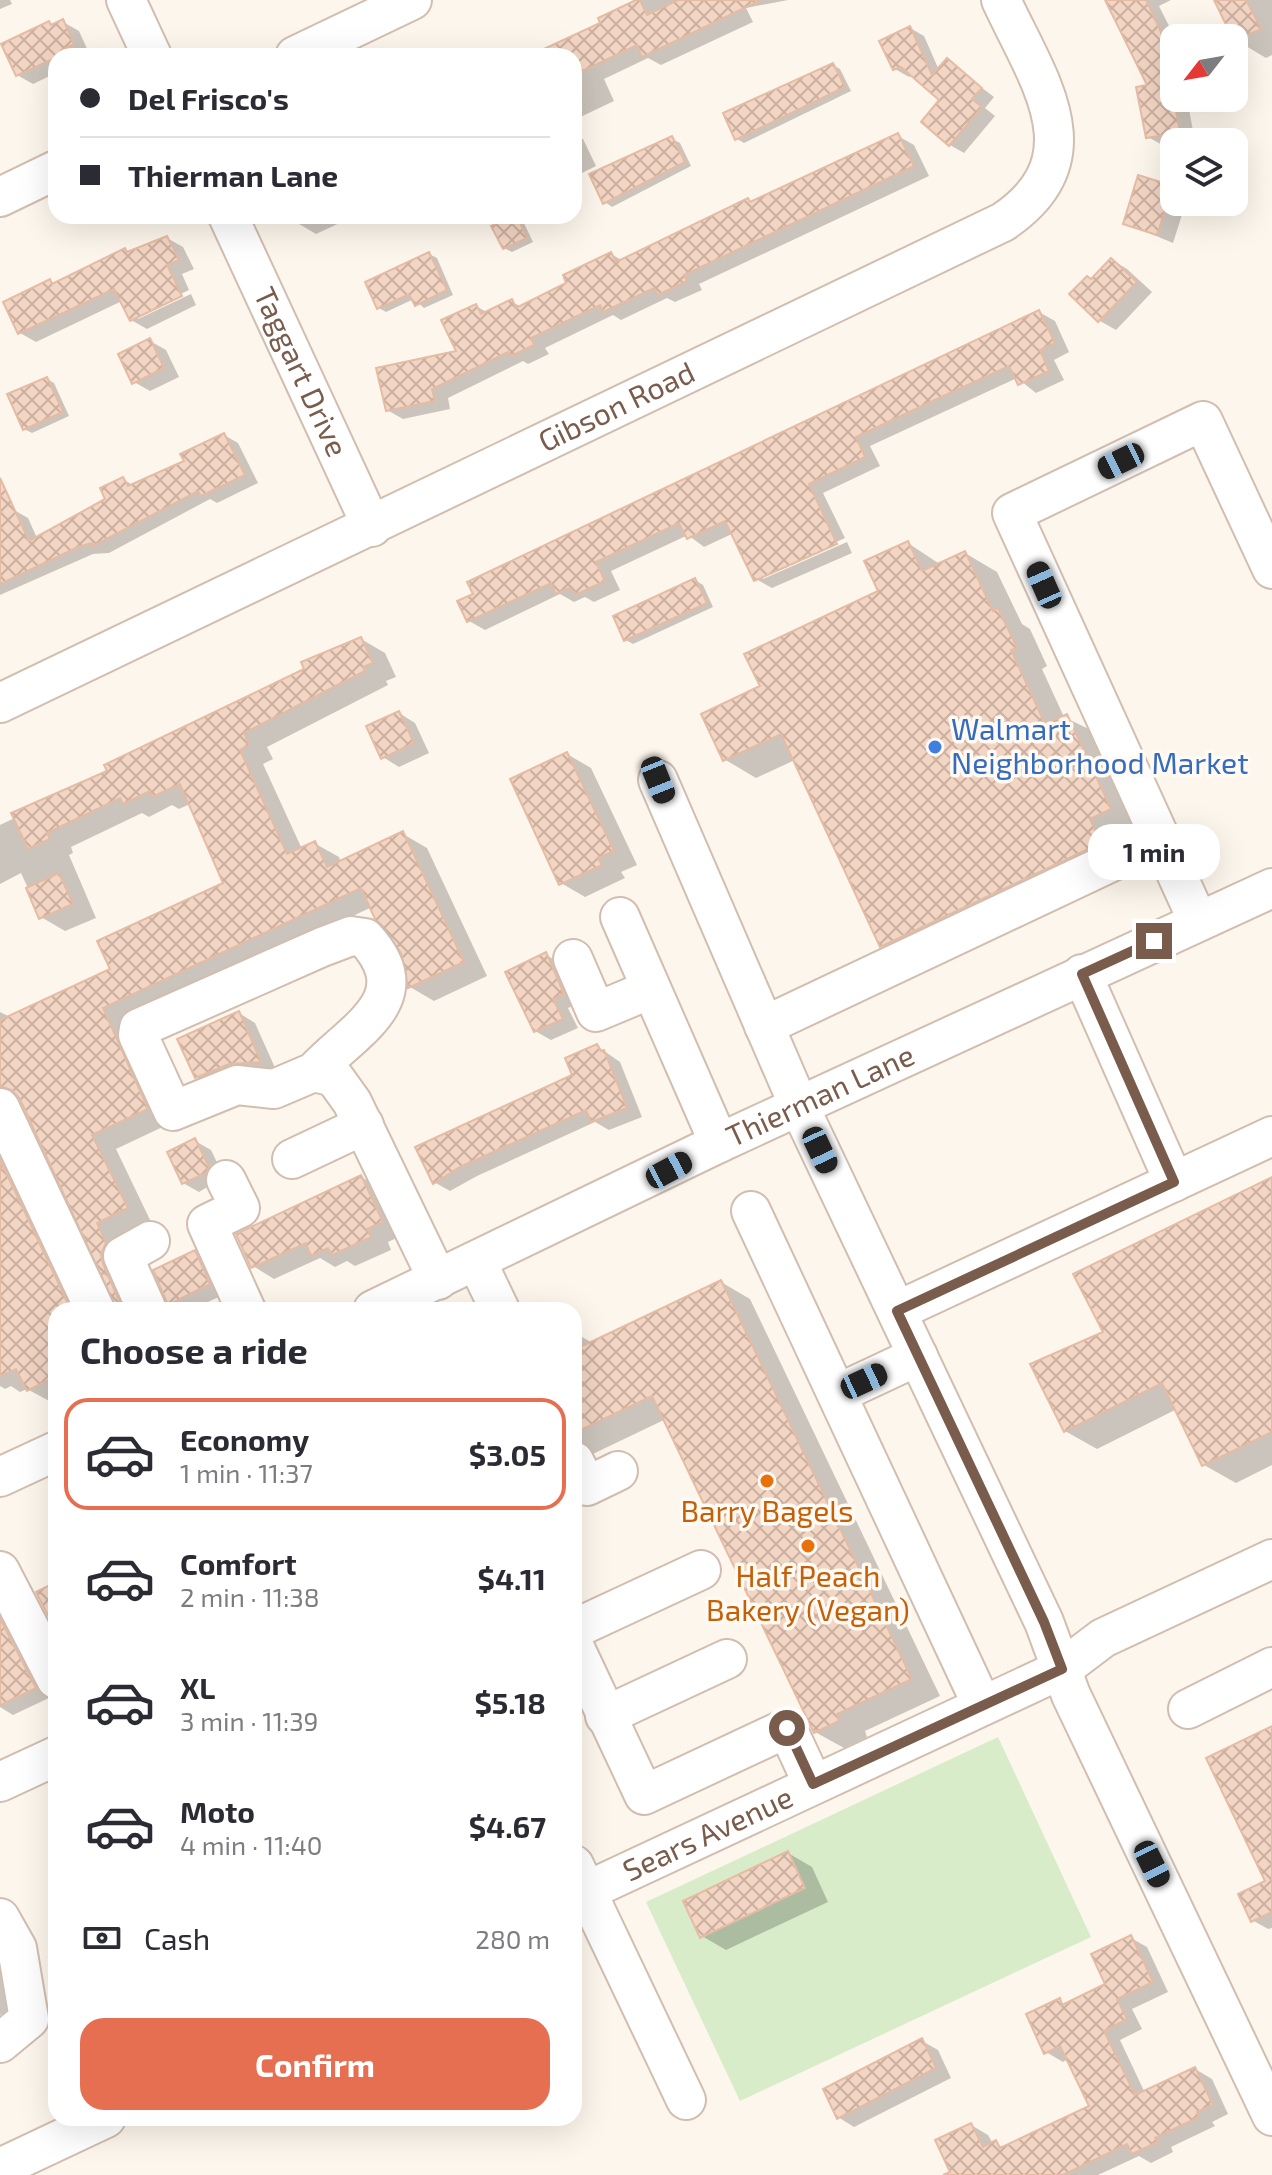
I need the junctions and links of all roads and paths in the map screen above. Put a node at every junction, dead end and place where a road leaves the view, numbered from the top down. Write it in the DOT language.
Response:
graph roads {
  1 [pos="126,0"];
  2 [pos="412,0"];
  3 [pos="1001,0"];
  4 [pos="148,48"];
  5 [pos="312,48"];
  6 [pos="48,174"];
  7 [pos="0,197"];
  8 [pos="232,224"];
  9 [pos="372,527"];
  10 [pos="1272,569"];
  11 [pos="0,703"];
  12 [pos="658,780"];
  13 [pos="1160,839"];
  14 [pos="1272,888"];
  15 [pos="620,917"];
  16 [pos="1198,921"];
  17 [pos="573,959"];
  18 [pos="1082,974"];
  19 [pos="651,989"];
  20 [pos="764,1026"];
  21 [pos="314,1072"];
  22 [pos="799,1106"];
  23 [pos="0,1108"];
  24 [pos="364,1125"];
  25 [pos="1272,1136"];
  26 [pos="719,1143"];
  27 [pos="292,1159"];
  28 [pos="226,1180"];
  29 [pos="1174,1182"];
  30 [pos="751,1211"];
  31 [pos="150,1241"];
  32 [pos="414,1293"];
  33 [pos="91,1302"];
  34 [pos="143,1302"];
  35 [pos="242,1302"];
  36 [pos="446,1302"];
  37 [pos="460,1302"];
  38 [pos="897,1311"];
  39 [pos="918,1356"];
  40 [pos="837,1394"];
  41 [pos="48,1455"];
  42 [pos="618,1471"];
  43 [pos="582,1476"];
  44 [pos="0,1477"];
  45 [pos="1272,1559"];
  46 [pos="701,1570"];
  47 [pos="0,1571"];
  48 [pos="582,1625"];
  49 [pos="727,1659"];
  50 [pos="48,1664"];
  51 [pos="582,1664"];
  52 [pos="1272,1667"];
  53 [pos="1062,1669"];
  54 [pos="982,1705"];
  55 [pos="1188,1709"];
  56 [pos="605,1716"];
  57 [pos="48,1760"];
  58 [pos="0,1782"];
  59 [pos="813,1784"];
  60 [pos="582,1883"];
  61 [pos="582,1893"];
  62 [pos="0,1918"];
  63 [pos="0,2043"];
  64 [pos="686,2100"];
  65 [pos="1272,2116"];
  66 [pos="89,2126"];
  67 [pos="0,2168"];
  1 -- 4 [label="street"];
  2 -- 5 [label="street"];
  3 -- 9 [label="street, Gibson Road"];
  6 -- 7 [label="street"];
  8 -- 9 [label="street, Taggart Drive"];
  9 -- 11 [label="street, Gibson Road"];
  10 -- 13 [label="street"];
  12 -- 20 [label="street"];
  13 -- 16 [label="street"];
  13 -- 20 [label="street"];
  14 -- 16 [label="street, Thierman Lane"];
  15 -- 19 [label="street"];
  16 -- 18 [label="street, Thierman Lane"];
  17 -- 19 [label="street"];
  18 -- 22 [label="street, Thierman Lane"];
  18 -- 29 [label="street"];
  19 -- 26 [label="street"];
  20 -- 22 [label="street"];
  21 -- 21 [label="street"];
  21 -- 24 [label="street"];
  22 -- 26 [label="street, Thierman Lane"];
  22 -- 38 [label="street"];
  23 -- 33 [label="street"];
  24 -- 27 [label="street"];
  24 -- 32 [label="street"];
  25 -- 29 [label="street"];
  26 -- 32 [label="street, Thierman Lane"];
  28 -- 35 [label="street"];
  29 -- 38 [label="street"];
  30 -- 40 [label="street"];
  31 -- 34 [label="street"];
  32 -- 36 [label="street"];
  32 -- 37 [label="street"];
  38 -- 39 [label="street"];
  39 -- 40 [label="street"];
  39 -- 53 [label="street"];
  40 -- 54 [label="street"];
  41 -- 44 [label="street"];
  42 -- 43 [label="street"];
  45 -- 53 [label="street, Sears Avenue"];
  46 -- 48 [label="street"];
  47 -- 50 [label="street"];
  49 -- 56 [label="street"];
  51 -- 56 [label="street"];
  52 -- 55 [label="street"];
  53 -- 54 [label="street, Sears Avenue"];
  53 -- 65 [label="street"];
  54 -- 59 [label="street, Sears Avenue"];
  56 -- 59 [label="street"];
  57 -- 58 [label="street"];
  59 -- 60 [label="street, Sears Avenue"];
  61 -- 64 [label="street"];
  62 -- 63 [label="street"];
  66 -- 67 [label="street"];
}
